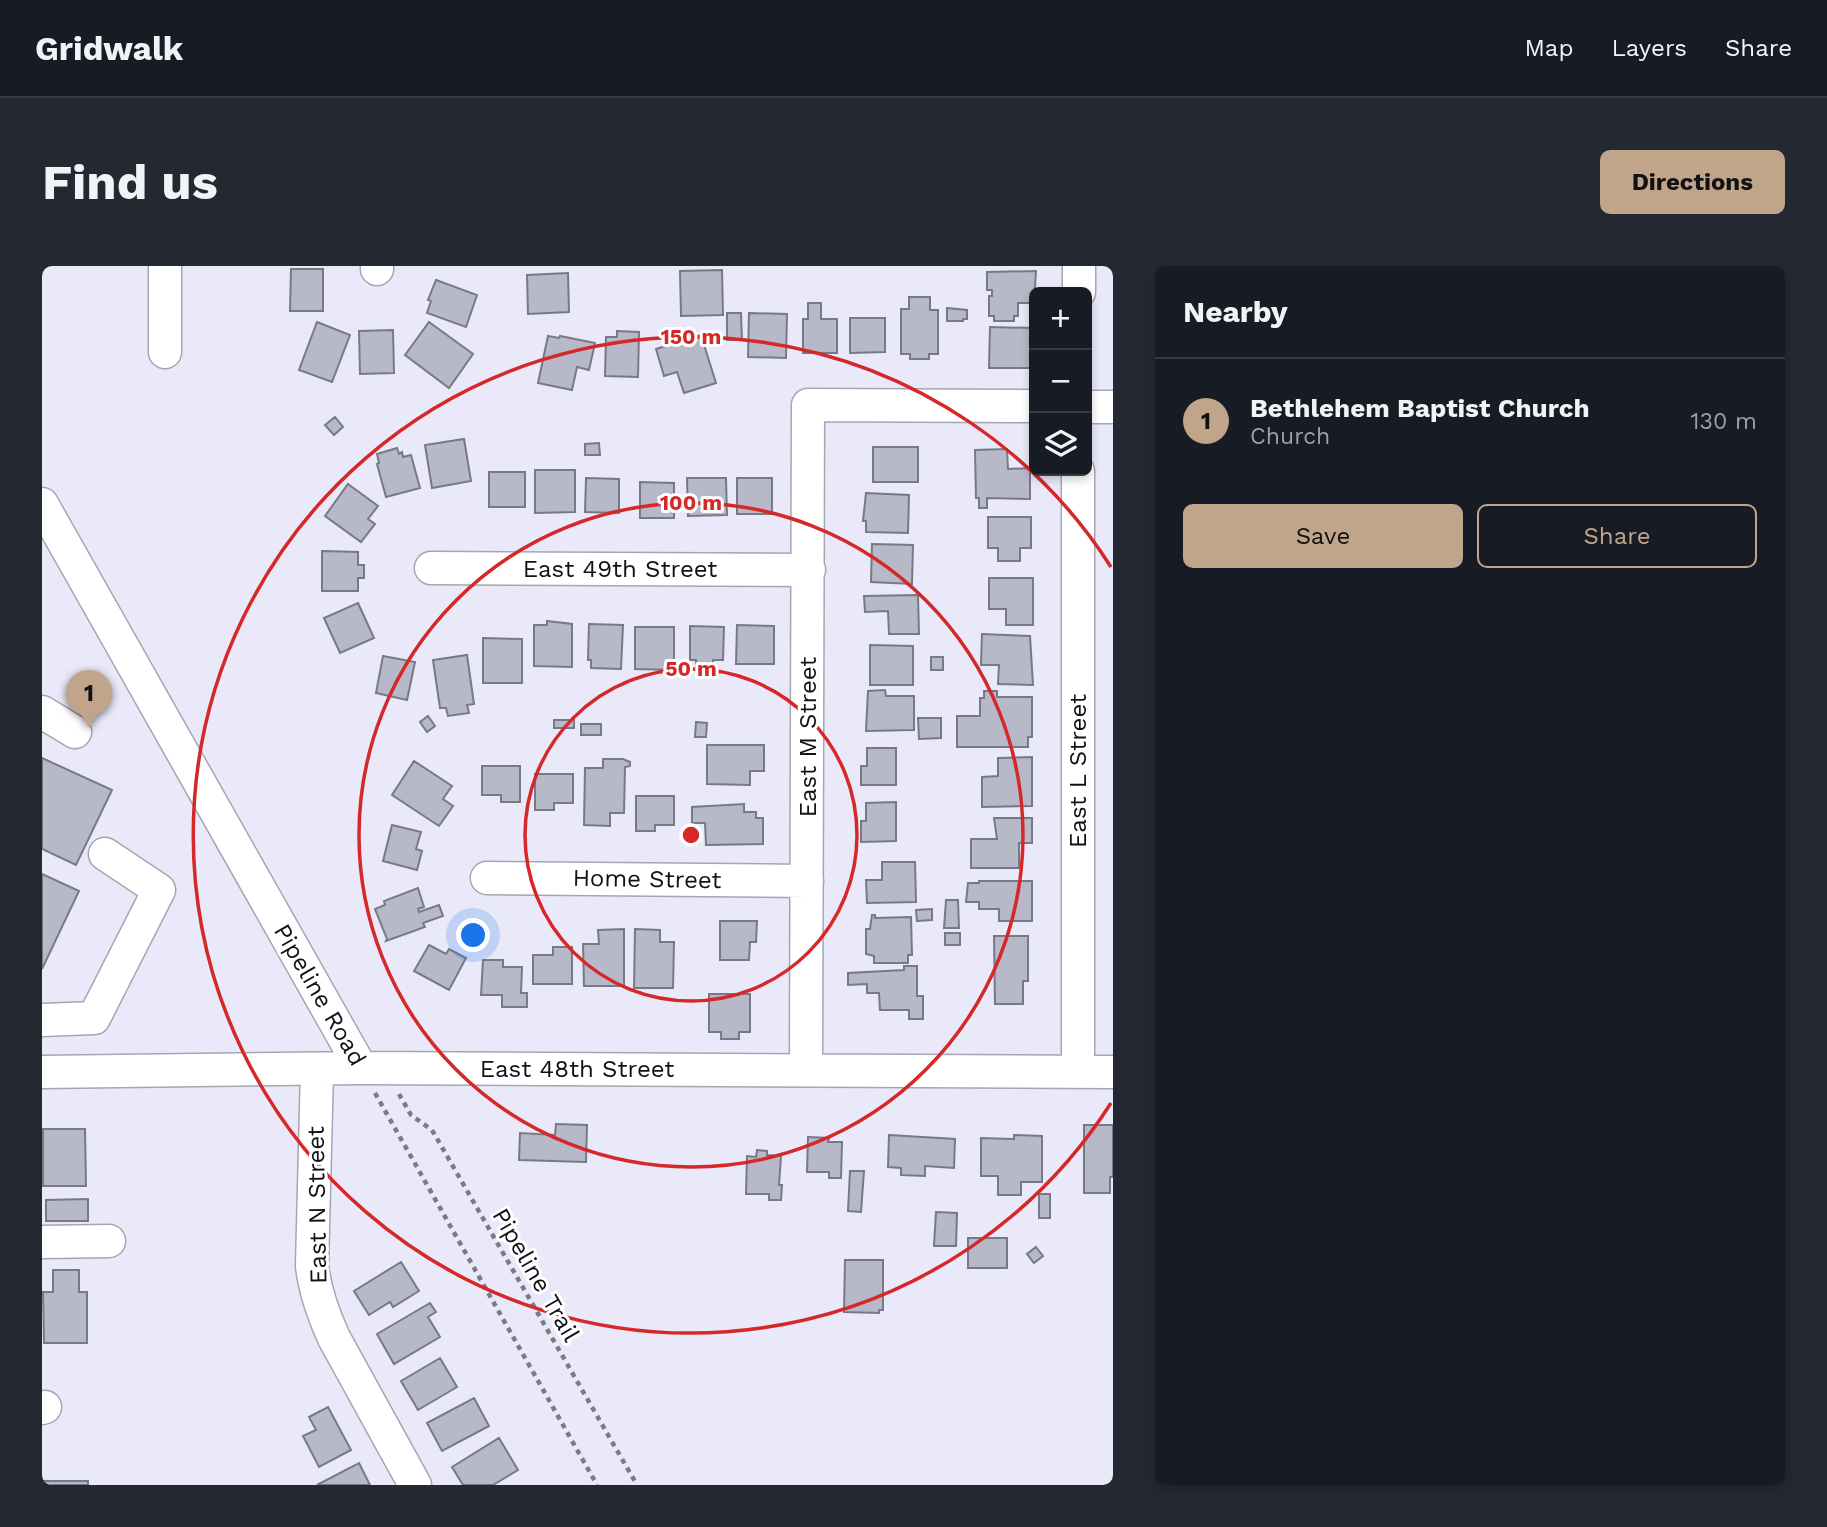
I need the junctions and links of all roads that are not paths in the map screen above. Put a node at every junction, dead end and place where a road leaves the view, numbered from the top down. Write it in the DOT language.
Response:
graph roads {
  1 [pos="165,266"];
  2 [pos="1079,266"];
  3 [pos="1079,287"];
  4 [pos="165,352"];
  5 [pos="1029,406"];
  6 [pos="1092,407"];
  7 [pos="1113,407"];
  8 [pos="1078,476"];
  9 [pos="42,504"];
  10 [pos="431,568"];
  11 [pos="808,570"];
  12 [pos="42,712"];
  13 [pos="75,732"];
  14 [pos="105,855"];
  15 [pos="487,878"];
  16 [pos="807,881"];
  17 [pos="42,1020"];
  18 [pos="361,1068"];
  19 [pos="317,1069"];
  20 [pos="806,1069"];
  21 [pos="42,1072"];
  22 [pos="1078,1072"];
  23 [pos="1113,1072"];
  24 [pos="109,1241"];
  25 [pos="42,1242"];
  26 [pos="415,1485"];
  1 -- 4 [label="street"];
  2 -- 3 [label="street"];
  5 -- 11 [label="street, East M Street"];
  6 -- 7 [label="street"];
  8 -- 22 [label="street, East L Street"];
  9 -- 18 [label="street, Pipeline Road"];
  10 -- 11 [label="street, East 49th Street"];
  11 -- 16 [label="street, East M Street"];
  12 -- 13 [label="street"];
  14 -- 17 [label="street"];
  15 -- 16 [label="street, Home Street"];
  16 -- 20 [label="street, East M Street"];
  18 -- 19 [label="street, East 48th Street"];
  18 -- 20 [label="street, East 48th Street"];
  19 -- 21 [label="street, East 48th Street"];
  19 -- 26 [label="street, East N Street"];
  20 -- 22 [label="street, East 48th Street"];
  22 -- 23 [label="street, East 48th Street"];
  24 -- 25 [label="street"];
}
